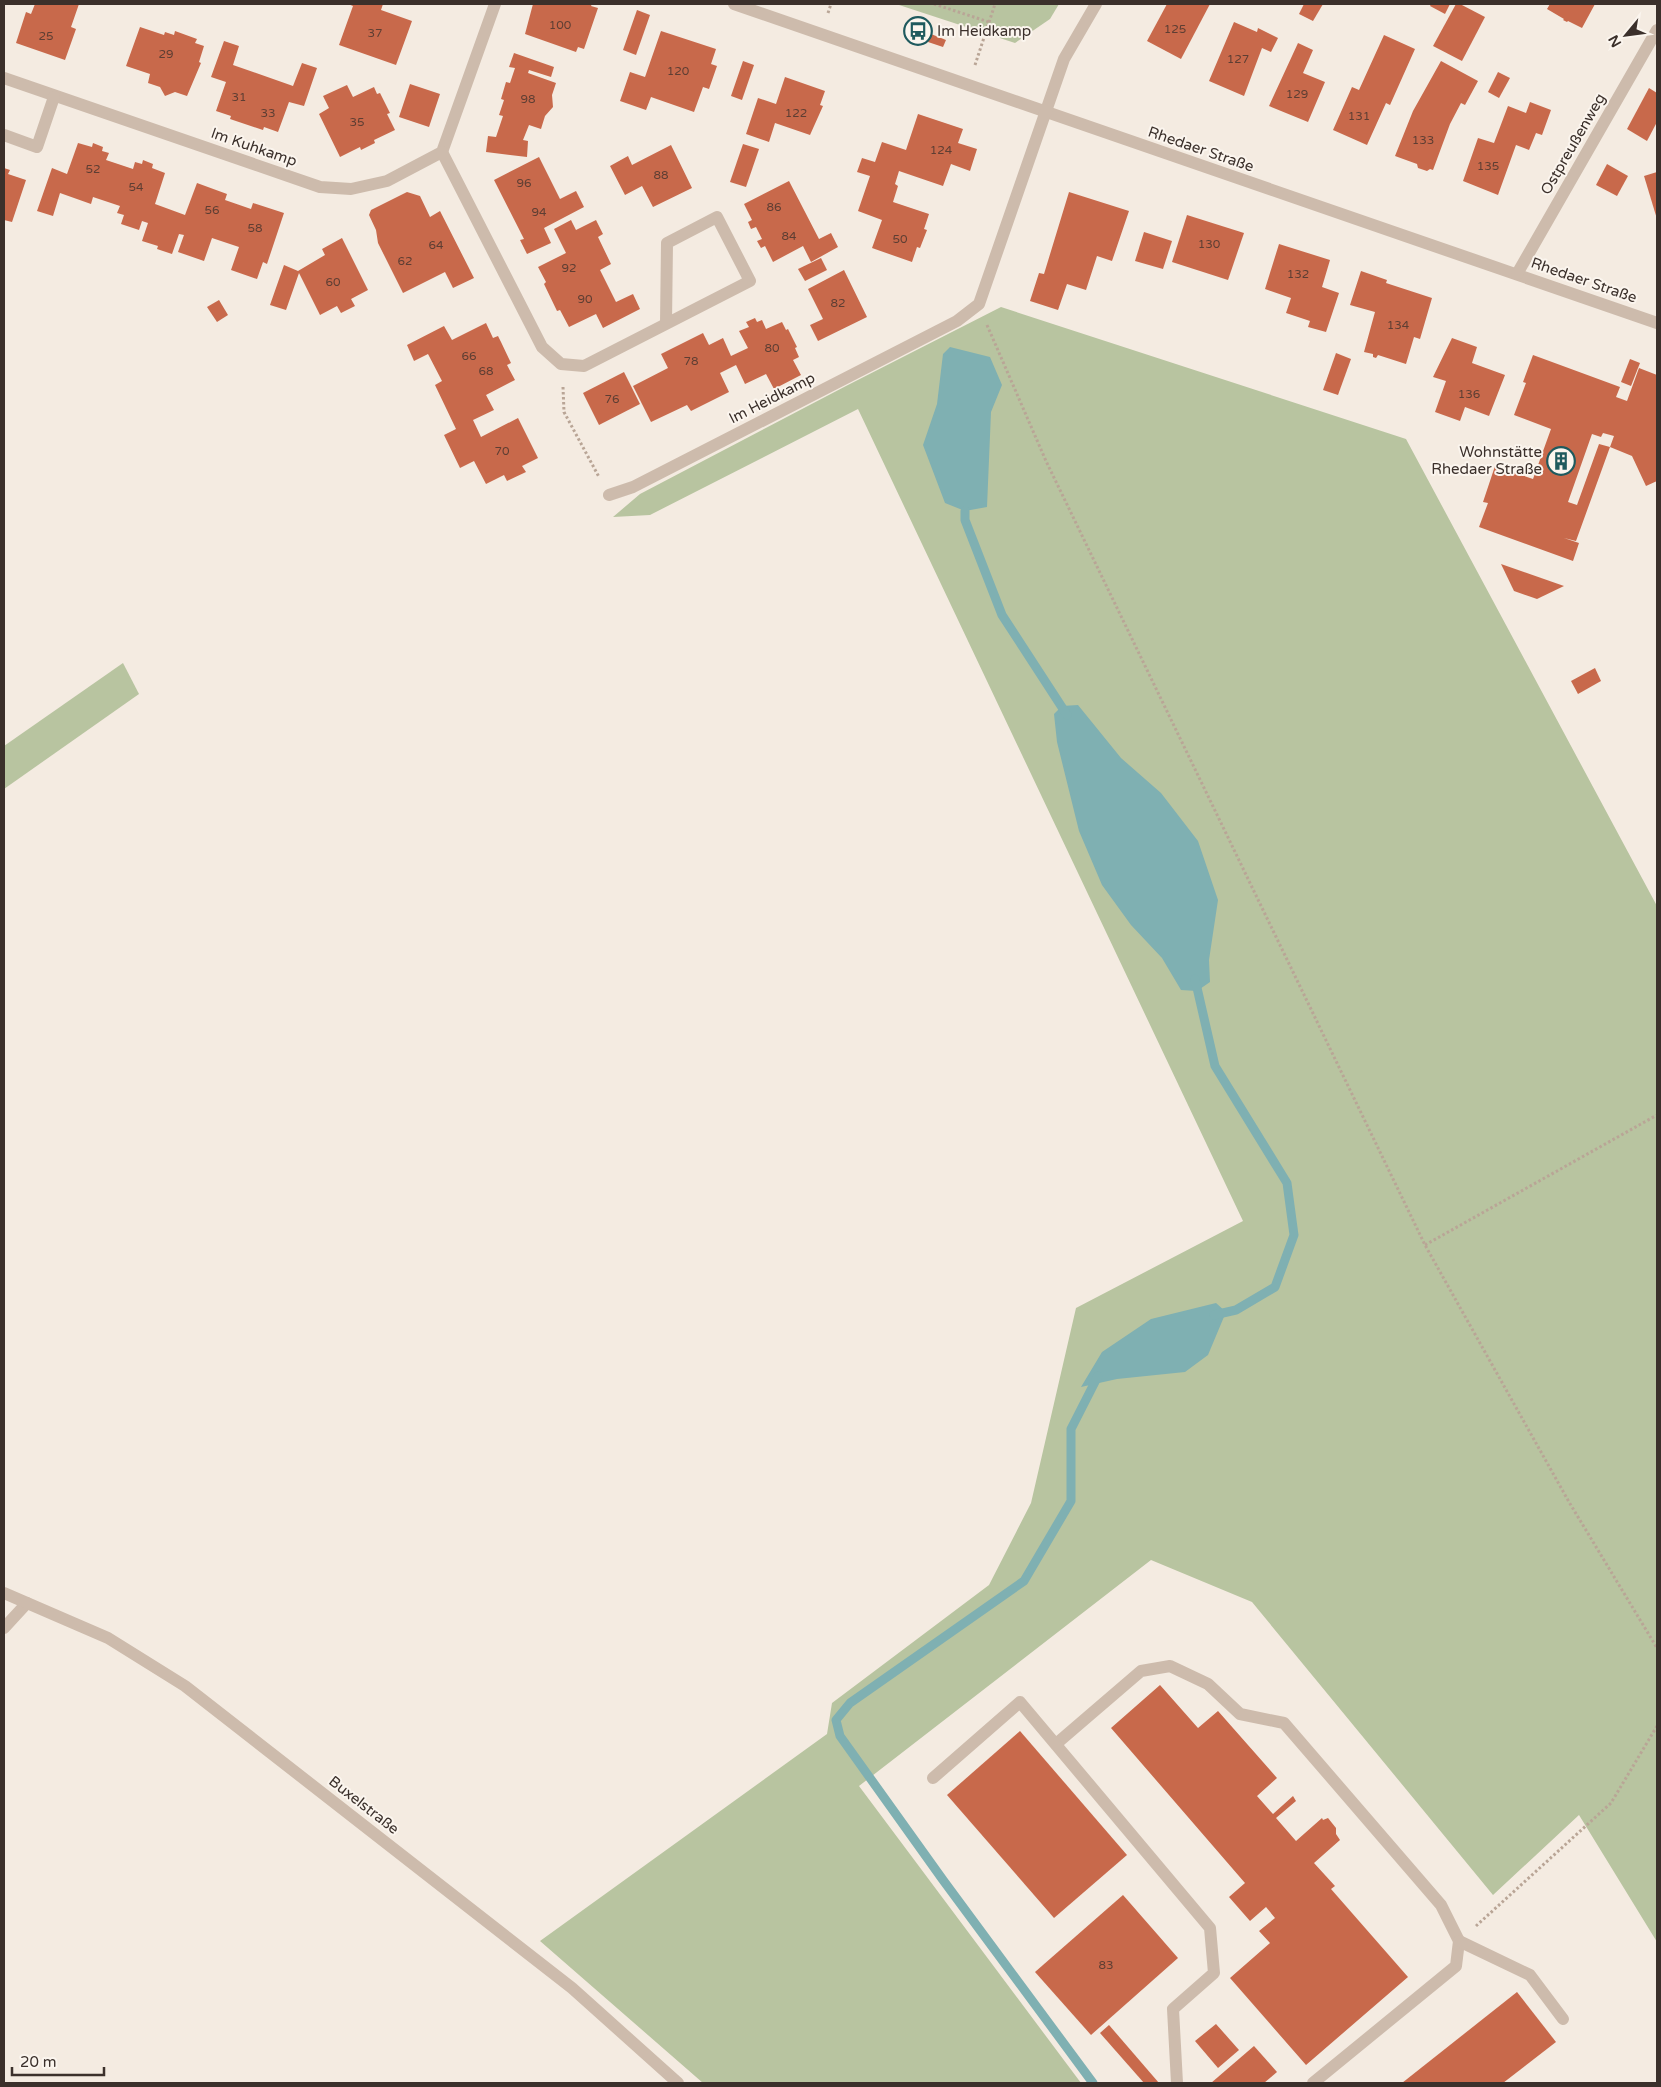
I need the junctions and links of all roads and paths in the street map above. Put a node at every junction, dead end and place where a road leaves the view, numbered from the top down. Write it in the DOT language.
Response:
graph roads {
  1 [pos="496,4"];
  2 [pos="734,4"];
  3 [pos="934,4"];
  4 [pos="995,4"];
  5 [pos="1096,4"];
  6 [pos="989,22"];
  7 [pos="1657,30"];
  8 [pos="4,78"];
  9 [pos="968,85"];
  10 [pos="54,97"];
  11 [pos="1045,112"];
  12 [pos="4,134"];
  13 [pos="442,152"];
  14 [pos="1517,274"];
  15 [pos="979,304"];
  16 [pos="1657,323"];
  17 [pos="666,324"];
  18 [pos="561,364"];
  19 [pos="609,495"];
  20 [pos="1657,1115"];
  21 [pos="1425,1246"];
  22 [pos="4,1593"];
  23 [pos="27,1603"];
  24 [pos="4,1628"];
  25 [pos="1657,1648"];
  26 [pos="1657,1726"];
  27 [pos="1056,1744"];
  28 [pos="933,1778"];
  29 [pos="1459,1941"];
  30 [pos="1563,2019"];
  31 [pos="678,2083"];
  32 [pos="1177,2083"];
  33 [pos="1313,2083"];
  1 -- 13 [label="street"];
  2 -- 9 [label="street, Rhedaer Straße"];
  3 -- 6 [label="path"];
  4 -- 6 [label="path"];
  5 -- 11 [label="street"];
  6 -- 9 [label="path"];
  7 -- 14 [label="street, Ostpreußenweg"];
  8 -- 10 [label="street, Im Kuhkamp"];
  9 -- 11 [label="street, Rhedaer Straße"];
  10 -- 12 [label="street"];
  10 -- 13 [label="street, Im Kuhkamp"];
  11 -- 14 [label="street, Rhedaer Straße"];
  11 -- 15 [label="street"];
  13 -- 18 [label="street"];
  14 -- 16 [label="street, Rhedaer Straße"];
  15 -- 19 [label="street, Im Heidkamp"];
  15 -- 21 [label="path"];
  17 -- 17 [label="street"];
  17 -- 18 [label="street"];
  18 -- 19 [label="path"];
  20 -- 21 [label="path"];
  21 -- 25 [label="path"];
  22 -- 23 [label="street, Buxelstraße"];
  23 -- 24 [label="street"];
  23 -- 31 [label="street, Buxelstraße"];
  26 -- 29 [label="path"];
  27 -- 28 [label="street"];
  27 -- 29 [label="street"];
  27 -- 32 [label="street"];
  29 -- 30 [label="street"];
  29 -- 33 [label="street"];
}
